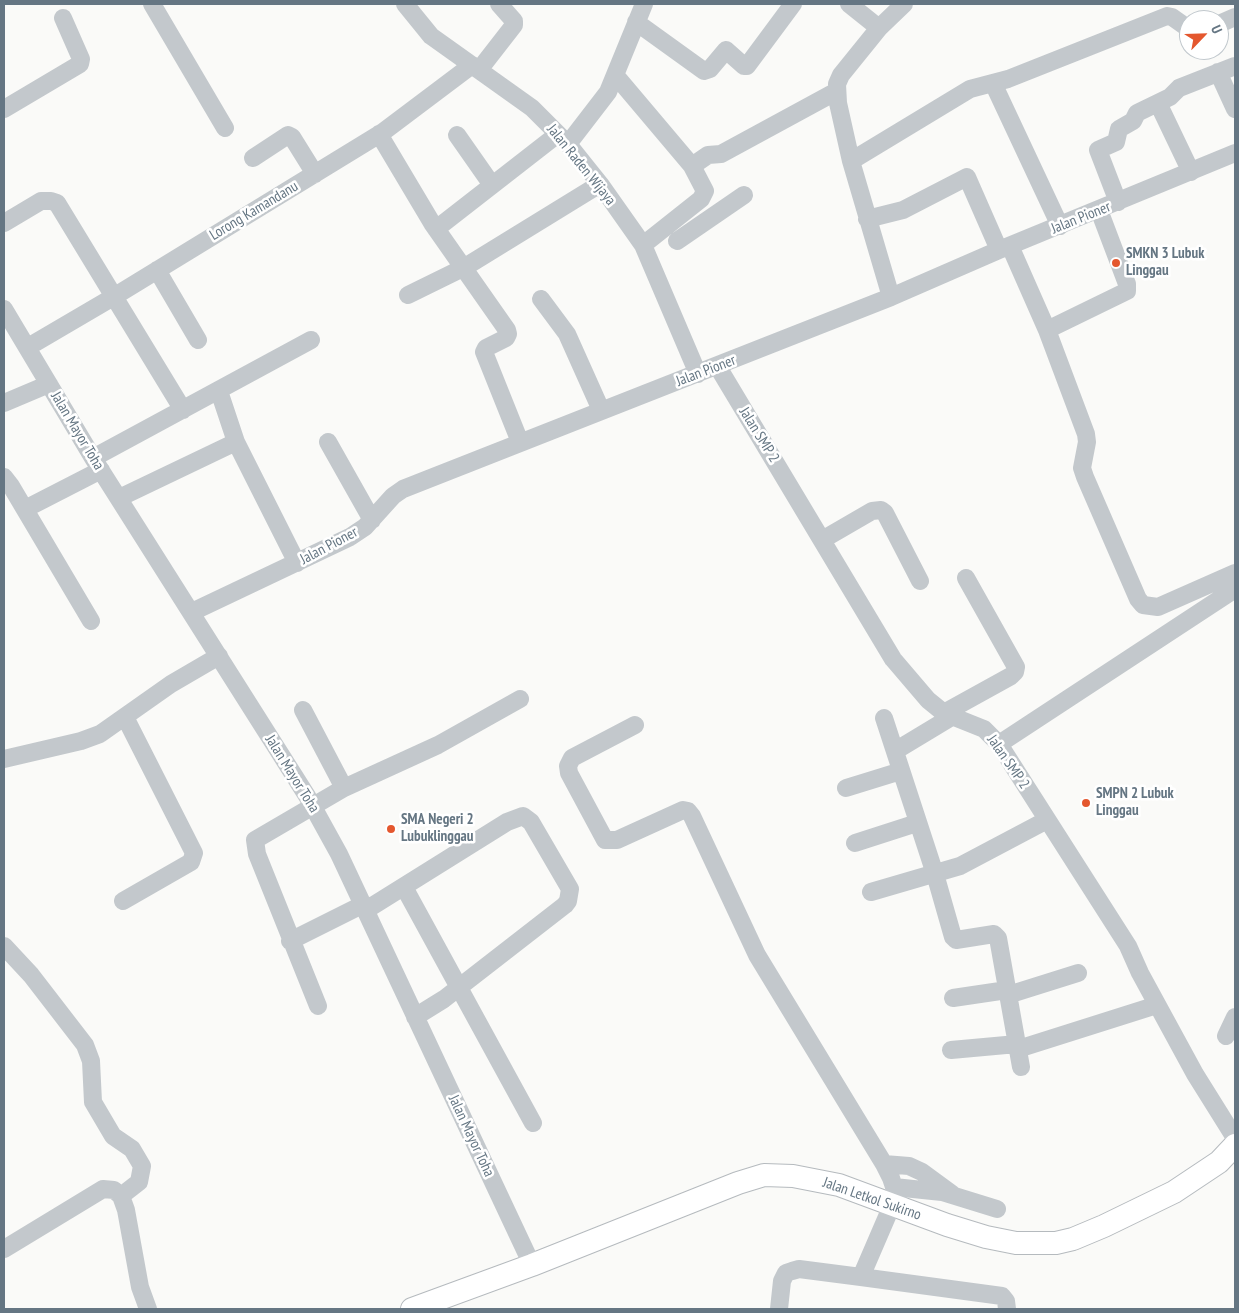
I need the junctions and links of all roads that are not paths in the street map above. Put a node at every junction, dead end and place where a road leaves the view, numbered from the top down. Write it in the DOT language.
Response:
graph roads {
  1 [pos="152,4"];
  2 [pos="405,4"];
  3 [pos="499,4"];
  4 [pos="644,4"];
  5 [pos="793,4"];
  6 [pos="849,4"];
  7 [pos="904,4"];
  8 [pos="63,18"];
  9 [pos="636,22"];
  10 [pos="1179,22"];
  11 [pos="879,28"];
  12 [pos="1235,66"];
  13 [pos="476,68"];
  14 [pos="1218,72"];
  15 [pos="616,76"];
  16 [pos="993,83"];
  17 [pos="837,91"];
  18 [pos="1158,103"];
  19 [pos="4,109"];
  20 [pos="1235,109"];
  21 [pos="225,128"];
  22 [pos="379,134"];
  23 [pos="457,135"];
  24 [pos="563,139"];
  25 [pos="1235,153"];
  26 [pos="253,158"];
  27 [pos="851,162"];
  28 [pos="692,166"];
  29 [pos="1192,172"];
  30 [pos="315,174"];
  31 [pos="600,184"];
  32 [pos="492,185"];
  33 [pos="744,195"];
  34 [pos="701,199"];
  35 [pos="1118,202"];
  36 [pos="1099,210"];
  37 [pos="714,215"];
  38 [pos="867,219"];
  39 [pos="4,223"];
  40 [pos="1060,226"];
  41 [pos="436,228"];
  42 [pos="677,241"];
  43 [pos="642,245"];
  44 [pos="1004,248"];
  45 [pos="465,267"];
  46 [pos="157,270"];
  47 [pos="408,295"];
  48 [pos="115,296"];
  49 [pos="891,297"];
  50 [pos="541,299"];
  51 [pos="4,309"];
  52 [pos="1047,330"];
  53 [pos="198,340"];
  54 [pos="311,340"];
  55 [pos="28,347"];
  56 [pos="718,367"];
  57 [pos="698,374"];
  58 [pos="49,384"];
  59 [pos="219,391"];
  60 [pos="4,404"];
  61 [pos="183,410"];
  62 [pos="601,410"];
  63 [pos="236,442"];
  64 [pos="328,442"];
  65 [pos="520,442"];
  66 [pos="97,464"];
  67 [pos="4,477"];
  68 [pos="118,498"];
  69 [pos="25,509"];
  70 [pos="372,520"];
  71 [pos="822,540"];
  72 [pos="297,563"];
  73 [pos="1235,573"];
  74 [pos="966,578"];
  75 [pos="920,580"];
  76 [pos="1235,589"];
  77 [pos="192,612"];
  78 [pos="91,621"];
  79 [pos="219,656"];
  80 [pos="520,699"];
  81 [pos="302,710"];
  82 [pos="948,715"];
  83 [pos="125,717"];
  84 [pos="884,718"];
  85 [pos="635,725"];
  86 [pos="999,744"];
  87 [pos="895,751"];
  88 [pos="4,759"];
  89 [pos="901,771"];
  90 [pos="344,788"];
  91 [pos="846,788"];
  92 [pos="312,805"];
  93 [pos="1047,820"];
  94 [pos="918,823"];
  95 [pos="855,843"];
  96 [pos="935,874"];
  97 [pos="404,887"];
  98 [pos="871,892"];
  99 [pos="124,901"];
  100 [pos="365,907"];
  101 [pos="290,941"];
  102 [pos="4,946"];
  103 [pos="1078,973"];
  104 [pos="460,987"];
  105 [pos="1008,993"];
  106 [pos="953,998"];
  107 [pos="1157,1005"];
  108 [pos="318,1006"];
  109 [pos="414,1017"];
  110 [pos="1235,1017"];
  111 [pos="1226,1036"];
  112 [pos="1017,1046"];
  113 [pos="951,1050"];
  114 [pos="1021,1067"];
  115 [pos="533,1123"];
  116 [pos="1234,1148"];
  117 [pos="884,1164"];
  118 [pos="121,1196"];
  119 [pos="954,1196"];
  120 [pos="896,1200"];
  121 [pos="997,1209"];
  122 [pos="4,1249"];
  123 [pos="532,1265"];
  124 [pos="861,1277"];
  125 [pos="148,1309"];
  126 [pos="412,1309"];
  127 [pos="779,1309"];
  128 [pos="1007,1309"];
  1 -- 21 [label="street"];
  2 -- 13 [label="street, Jalan Raden Wijaya"];
  3 -- 13 [label="street, Lorong Kamandanu"];
  4 -- 9 [label="street"];
  5 -- 9 [label="street"];
  6 -- 11 [label="street"];
  7 -- 11 [label="street"];
  8 -- 19 [label="street"];
  9 -- 15 [label="street"];
  10 -- 16 [label="street"];
  11 -- 17 [label="street"];
  12 -- 14 [label="street"];
  13 -- 22 [label="street, Lorong Kamandanu"];
  13 -- 24 [label="street, Jalan Raden Wijaya"];
  14 -- 18 [label="street"];
  14 -- 20 [label="street"];
  15 -- 24 [label="street"];
  15 -- 28 [label="street"];
  16 -- 27 [label="street"];
  16 -- 40 [label="street"];
  17 -- 27 [label="street"];
  17 -- 28 [label="street"];
  18 -- 29 [label="street"];
  18 -- 35 [label="street"];
  22 -- 30 [label="street, Lorong Kamandanu"];
  22 -- 41 [label="street"];
  23 -- 32 [label="street"];
  24 -- 31 [label="street, Jalan Raden Wijaya"];
  24 -- 32 [label="street"];
  25 -- 29 [label="street, Jalan Pioner"];
  26 -- 30 [label="street"];
  27 -- 38 [label="street"];
  28 -- 34 [label="street"];
  29 -- 35 [label="street, Jalan Pioner"];
  30 -- 46 [label="street, Lorong Kamandanu"];
  31 -- 43 [label="street, Jalan Raden Wijaya"];
  31 -- 45 [label="street"];
  32 -- 41 [label="street"];
  33 -- 37 [label="street"];
  34 -- 37 [label="street"];
  34 -- 43 [label="street"];
  35 -- 36 [label="street, Jalan Pioner"];
  36 -- 40 [label="street, Jalan Pioner"];
  36 -- 52 [label="street"];
  37 -- 42 [label="street"];
  38 -- 44 [label="street"];
  38 -- 49 [label="street"];
  39 -- 48 [label="street"];
  40 -- 44 [label="street, Jalan Pioner"];
  41 -- 45 [label="street"];
  43 -- 57 [label="street, Jalan Raden Wijaya"];
  44 -- 49 [label="street, Jalan Pioner"];
  44 -- 52 [label="street"];
  45 -- 47 [label="street"];
  45 -- 65 [label="street"];
  46 -- 48 [label="street, Lorong Kamandanu"];
  46 -- 53 [label="street"];
  48 -- 55 [label="street, Lorong Kamandanu"];
  48 -- 61 [label="street"];
  49 -- 56 [label="street, Jalan Pioner"];
  50 -- 62 [label="street"];
  51 -- 55 [label="street, Jalan Mayor Toha"];
  52 -- 73 [label="street"];
  54 -- 59 [label="street"];
  55 -- 58 [label="street, Jalan Mayor Toha"];
  56 -- 57 [label="street, Jalan Pioner"];
  56 -- 71 [label="street, Jalan SMP 2"];
  57 -- 62 [label="street, Jalan Pioner"];
  58 -- 60 [label="street"];
  58 -- 66 [label="street, Jalan Mayor Toha"];
  59 -- 61 [label="street"];
  59 -- 63 [label="street"];
  61 -- 66 [label="street"];
  62 -- 65 [label="street, Jalan Pioner"];
  63 -- 68 [label="street"];
  63 -- 72 [label="street"];
  64 -- 70 [label="street"];
  65 -- 70 [label="street, Jalan Pioner"];
  66 -- 68 [label="street, Jalan Mayor Toha"];
  66 -- 69 [label="street"];
  67 -- 69 [label="street"];
  68 -- 77 [label="street, Jalan Mayor Toha"];
  69 -- 78 [label="street"];
  70 -- 72 [label="street, Jalan Pioner"];
  71 -- 75 [label="street"];
  71 -- 82 [label="street, Jalan SMP 2"];
  72 -- 77 [label="street, Jalan Pioner"];
  74 -- 82 [label="street"];
  76 -- 86 [label="street"];
  77 -- 79 [label="street, Jalan Mayor Toha"];
  79 -- 83 [label="street"];
  79 -- 92 [label="street, Jalan Mayor Toha"];
  80 -- 90 [label="street"];
  81 -- 90 [label="street"];
  82 -- 86 [label="street, Jalan SMP 2"];
  82 -- 87 [label="street"];
  83 -- 88 [label="street"];
  83 -- 99 [label="street"];
  84 -- 87 [label="street"];
  85 -- 117 [label="street"];
  86 -- 93 [label="street, Jalan SMP 2"];
  87 -- 89 [label="street"];
  89 -- 91 [label="street"];
  89 -- 94 [label="street"];
  90 -- 92 [label="street"];
  92 -- 100 [label="street, Jalan Mayor Toha"];
  92 -- 101 [label="street"];
  93 -- 96 [label="street"];
  93 -- 107 [label="street, Jalan SMP 2"];
  94 -- 95 [label="street"];
  94 -- 96 [label="street"];
  96 -- 98 [label="street"];
  96 -- 105 [label="street"];
  97 -- 100 [label="street"];
  97 -- 104 [label="street"];
  97 -- 104 [label="street"];
  100 -- 101 [label="street"];
  100 -- 109 [label="street, Jalan Mayor Toha"];
  101 -- 108 [label="street"];
  102 -- 118 [label="street"];
  103 -- 105 [label="street"];
  104 -- 109 [label="street"];
  104 -- 115 [label="street"];
  105 -- 106 [label="street"];
  105 -- 112 [label="street"];
  107 -- 112 [label="street"];
  107 -- 116 [label="street, Jalan SMP 2"];
  109 -- 123 [label="street, Jalan Mayor Toha"];
  110 -- 111 [label="street"];
  112 -- 113 [label="street"];
  112 -- 114 [label="street"];
  116 -- 120 [label="main road, Jalan Letkol Sukirno"];
  117 -- 119 [label="street"];
  117 -- 120 [label="street"];
  118 -- 122 [label="street"];
  118 -- 125 [label="street"];
  119 -- 120 [label="street"];
  119 -- 121 [label="street"];
  120 -- 123 [label="main road, Jalan Letkol Sukirno"];
  120 -- 124 [label="street"];
  123 -- 126 [label="main road, Jalan Letkol Sukirno"];
  124 -- 127 [label="street"];
  124 -- 128 [label="street"];
}
